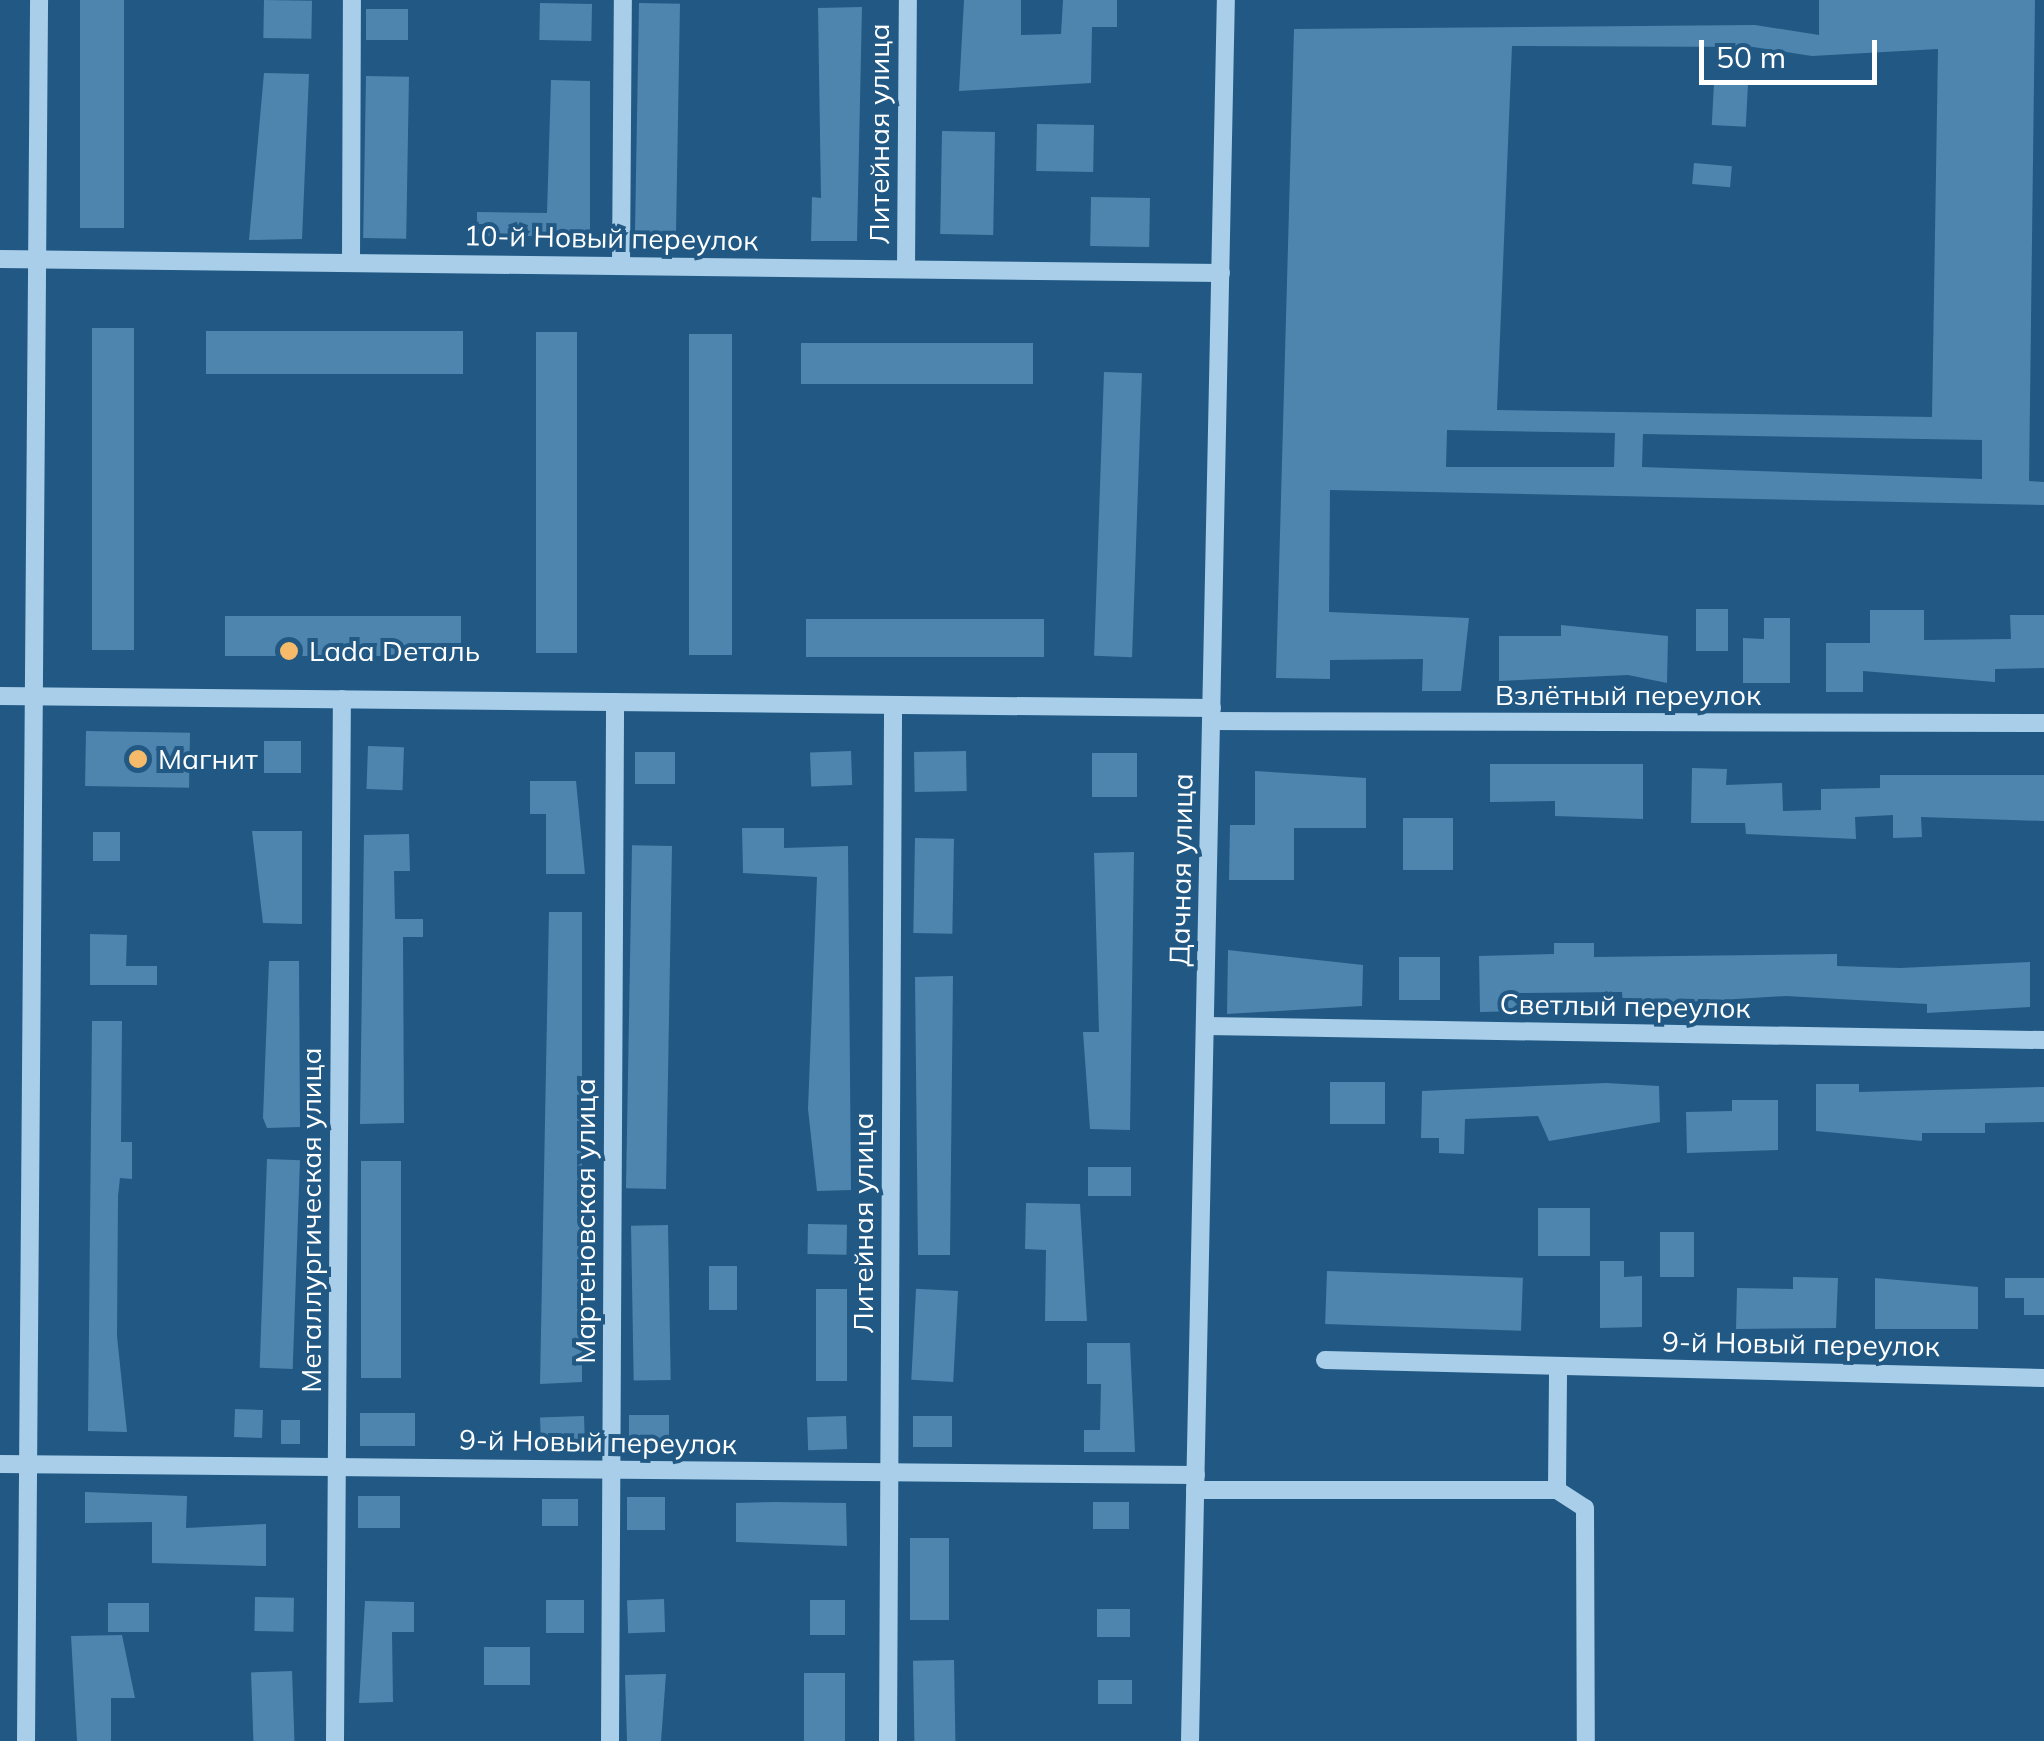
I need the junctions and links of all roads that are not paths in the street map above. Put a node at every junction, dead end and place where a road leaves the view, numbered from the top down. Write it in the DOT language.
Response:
graph roads {
  1 [pos="38,0"];
  2 [pos="352,0"];
  3 [pos="622,0"];
  4 [pos="908,0"];
  5 [pos="1226,0"];
  6 [pos="0,259"];
  7 [pos="37,260"];
  8 [pos="350,263"];
  9 [pos="621,266"];
  10 [pos="906,269"];
  11 [pos="1221,273"];
  12 [pos="0,696"];
  13 [pos="34,696"];
  14 [pos="342,699"];
  15 [pos="616,702"];
  16 [pos="893,705"];
  17 [pos="1212,715"];
  18 [pos="2044,723"];
  19 [pos="1205,1026"];
  20 [pos="2044,1040"];
  21 [pos="1324,1360"];
  22 [pos="1558,1366"];
  23 [pos="2044,1378"];
  24 [pos="0,1464"];
  25 [pos="28,1464"];
  26 [pos="337,1467"];
  27 [pos="611,1469"];
  28 [pos="889,1472"];
  29 [pos="1196,1482"];
  30 [pos="1557,1490"];
  31 [pos="26,1741"];
  32 [pos="335,1741"];
  33 [pos="610,1741"];
  34 [pos="888,1741"];
  35 [pos="1190,1741"];
  36 [pos="1586,1741"];
  1 -- 7 [label="street"];
  2 -- 8 [label="street"];
  3 -- 9 [label="street"];
  4 -- 10 [label="street, Литейная улица"];
  5 -- 11 [label="street, Дачная улица"];
  6 -- 7 [label="street, 10-й Новый переулок"];
  7 -- 8 [label="street, 10-й Новый переулок"];
  7 -- 13 [label="street"];
  8 -- 9 [label="street, 10-й Новый переулок"];
  9 -- 10 [label="street, 10-й Новый переулок"];
  10 -- 11 [label="street, 10-й Новый переулок"];
  11 -- 17 [label="street, Дачная улица"];
  12 -- 13 [label="street"];
  13 -- 14 [label="street"];
  13 -- 25 [label="street"];
  14 -- 15 [label="street"];
  14 -- 26 [label="street, Металлургическая улица"];
  15 -- 16 [label="street"];
  15 -- 27 [label="street, Мартеновская улица"];
  16 -- 17 [label="street"];
  16 -- 28 [label="street, Литейная улица"];
  17 -- 18 [label="street, Взлётный переулок"];
  17 -- 19 [label="street, Дачная улица"];
  19 -- 20 [label="street, Светлый переулок"];
  19 -- 29 [label="street, Дачная улица"];
  21 -- 22 [label="street, 9-й Новый переулок"];
  22 -- 23 [label="street, 9-й Новый переулок"];
  22 -- 30 [label="street"];
  24 -- 25 [label="street, 9-й Новый переулок"];
  25 -- 26 [label="street, 9-й Новый переулок"];
  25 -- 31 [label="street"];
  26 -- 27 [label="street, 9-й Новый переулок"];
  26 -- 32 [label="street, Металлургическая улица"];
  27 -- 28 [label="street, 9-й Новый переулок"];
  27 -- 33 [label="street, Мартеновская улица"];
  28 -- 29 [label="street, 9-й Новый переулок"];
  28 -- 34 [label="street, Литейная улица"];
  29 -- 30 [label="street, 9-й Новый переулок"];
  29 -- 35 [label="street, Дачная улица"];
  30 -- 36 [label="street"];
}
